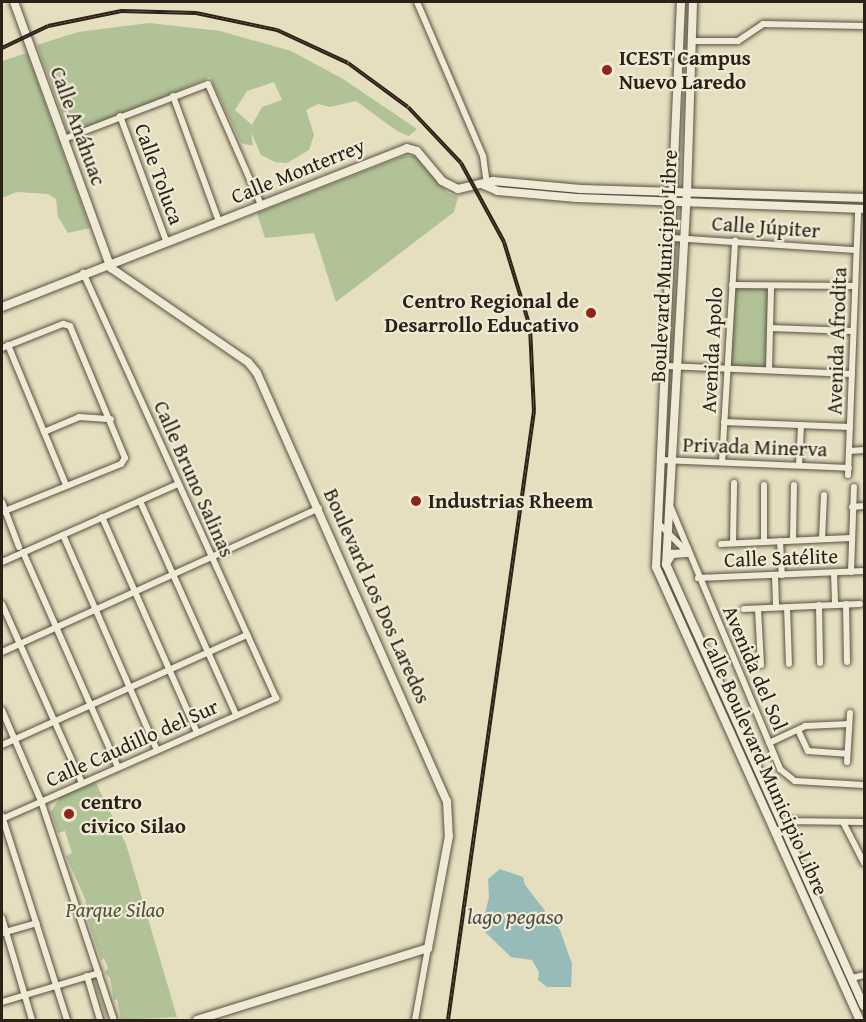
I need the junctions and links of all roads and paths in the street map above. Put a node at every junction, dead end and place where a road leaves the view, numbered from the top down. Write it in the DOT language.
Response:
graph roads {
  1 [pos="14,2"];
  2 [pos="417,2"];
  3 [pos="681,6"];
  4 [pos="693,6"];
  5 [pos="864,26"];
  6 [pos="692,41"];
  7 [pos="679,81"];
  8 [pos="690,81"];
  9 [pos="173,96"];
  10 [pos="120,116"];
  11 [pos="64,140"];
  12 [pos="486,184"];
  13 [pos="676,190"];
  14 [pos="687,190"];
  15 [pos="864,198"];
  16 [pos="636,201"];
  17 [pos="675,202"];
  18 [pos="686,202"];
  19 [pos="261,205"];
  20 [pos="861,209"];
  21 [pos="674,214"];
  22 [pos="219,222"];
  23 [pos="673,238"];
  24 [pos="684,239"];
  25 [pos="735,240"];
  26 [pos="167,243"];
  27 [pos="856,250"];
  28 [pos="112,264"];
  29 [pos="671,272"];
  30 [pos="682,273"];
  31 [pos="84,276"];
  32 [pos="732,285"];
  33 [pos="771,286"];
  34 [pos="855,286"];
  35 [pos="2,307"];
  36 [pos="2,312"];
  37 [pos="770,328"];
  38 [pos="854,331"];
  39 [pos="5,346"];
  40 [pos="666,366"];
  41 [pos="676,367"];
  42 [pos="728,369"];
  43 [pos="769,370"];
  44 [pos="852,374"];
  45 [pos="111,419"];
  46 [pos="724,422"];
  47 [pos="801,425"];
  48 [pos="850,427"];
  49 [pos="44,432"];
  50 [pos="863,450"];
  51 [pos="849,451"];
  52 [pos="661,460"];
  53 [pos="671,461"];
  54 [pos="722,462"];
  55 [pos="799,465"];
  56 [pos="849,468"];
  57 [pos="848,475"];
  58 [pos="734,483"];
  59 [pos="178,484"];
  60 [pos="66,485"];
  61 [pos="764,485"];
  62 [pos="794,485"];
  63 [pos="854,487"];
  64 [pos="824,495"];
  65 [pos="669,496"];
  66 [pos="140,501"];
  67 [pos="2,502"];
  68 [pos="864,506"];
  69 [pos="852,507"];
  70 [pos="319,508"];
  71 [pos="3,512"];
  72 [pos="102,517"];
  73 [pos="657,522"];
  74 [pos="667,532"];
  75 [pos="63,535"];
  76 [pos="851,538"];
  77 [pos="822,539"];
  78 [pos="793,540"];
  79 [pos="780,541"];
  80 [pos="764,542"];
  81 [pos="733,543"];
  82 [pos="721,544"];
  83 [pos="21,550"];
  84 [pos="687,553"];
  85 [pos="212,558"];
  86 [pos="2,562"];
  87 [pos="666,564"];
  88 [pos="864,571"];
  89 [pos="851,572"];
  90 [pos="834,573"];
  91 [pos="778,575"];
  92 [pos="174,576"];
  93 [pos="698,578"];
  94 [pos="136,593"];
  95 [pos="2,604"];
  96 [pos="835,604"];
  97 [pos="846,604"];
  98 [pos="860,604"];
  99 [pos="819,605"];
  100 [pos="776,608"];
  101 [pos="787,608"];
  102 [pos="744,609"];
  103 [pos="758,609"];
  104 [pos="96,611"];
  105 [pos="57,629"];
  106 [pos="247,635"];
  107 [pos="19,644"];
  108 [pos="2,652"];
  109 [pos="208,653"];
  110 [pos="847,662"];
  111 [pos="820,663"];
  112 [pos="789,664"];
  113 [pos="761,665"];
  114 [pos="170,670"];
  115 [pos="130,688"];
  116 [pos="276,698"];
  117 [pos="91,705"];
  118 [pos="2,710"];
  119 [pos="850,712"];
  120 [pos="236,715"];
  121 [pos="54,722"];
  122 [pos="849,724"];
  123 [pos="197,732"];
  124 [pos="800,732"];
  125 [pos="14,739"];
  126 [pos="769,743"];
  127 [pos="2,745"];
  128 [pos="157,750"];
  129 [pos="847,754"];
  130 [pos="847,762"];
  131 [pos="118,767"];
  132 [pos="82,783"];
  133 [pos="864,785"];
  134 [pos="41,801"];
  135 [pos="2,818"];
  136 [pos="781,820"];
  137 [pos="843,822"];
  138 [pos="864,822"];
  139 [pos="864,863"];
  140 [pos="2,918"];
  141 [pos="37,923"];
  142 [pos="4,933"];
  143 [pos="428,948"];
  144 [pos="99,972"];
  145 [pos="864,975"];
  146 [pos="87,976"];
  147 [pos="852,978"];
  148 [pos="56,985"];
  149 [pos="861,991"];
  150 [pos="24,995"];
  151 [pos="2,1002"];
  152 [pos="864,1006"];
  153 [pos="32,1020"];
  154 [pos="67,1020"];
  155 [pos="100,1020"];
  156 [pos="114,1020"];
  157 [pos="196,1020"];
  158 [pos="415,1020"];
  159 [pos="860,1020"];
  1 -- 11 [label="main road, Calle Anáhuac"];
  2 -- 12 [label="street"];
  3 -- 4 [label="main road"];
  3 -- 7 [label="main road, Boulevard Municipio Libre"];
  4 -- 6 [label="main road, Boulevard Municipio Libre"];
  5 -- 6 [label="street"];
  6 -- 8 [label="main road, Boulevard Municipio Libre"];
  7 -- 8 [label="main road"];
  7 -- 13 [label="main road, Boulevard Municipio Libre"];
  8 -- 14 [label="main road, Boulevard Municipio Libre"];
  9 -- 10 [label="street"];
  9 -- 19 [label="street"];
  9 -- 22 [label="street"];
  10 -- 11 [label="street"];
  10 -- 26 [label="street, Calle Toluca"];
  11 -- 28 [label="main road, Calle Anáhuac"];
  12 -- 13 [label="main road"];
  12 -- 16 [label="main road"];
  12 -- 19 [label="main road, Calle Monterrey"];
  13 -- 14 [label="main road"];
  13 -- 17 [label="main road, Boulevard Municipio Libre"];
  14 -- 15 [label="main road"];
  14 -- 18 [label="main road, Boulevard Municipio Libre"];
  16 -- 17 [label="main road"];
  16 -- 21 [label="main road"];
  17 -- 18 [label="main road"];
  17 -- 21 [label="main road, Boulevard Municipio Libre"];
  18 -- 20 [label="main road"];
  18 -- 24 [label="main road, Boulevard Municipio Libre"];
  19 -- 22 [label="main road, Calle Monterrey"];
  20 -- 27 [label="street, Avenida Afrodita"];
  21 -- 23 [label="main road, Boulevard Municipio Libre"];
  22 -- 26 [label="main road, Calle Monterrey"];
  23 -- 24 [label="street, Calle Júpiter"];
  23 -- 29 [label="main road, Boulevard Municipio Libre"];
  24 -- 25 [label="street, Calle Júpiter"];
  24 -- 30 [label="main road, Boulevard Municipio Libre"];
  25 -- 27 [label="street, Calle Júpiter"];
  25 -- 32 [label="street, Avenida Apolo"];
  26 -- 28 [label="main road, Calle Monterrey"];
  27 -- 34 [label="street, Avenida Afrodita"];
  28 -- 31 [label="main road, Calle Monterrey"];
  28 -- 70 [label="main road, Boulevard Los Dos Laredos"];
  29 -- 30 [label="main road"];
  29 -- 40 [label="main road, Boulevard Municipio Libre"];
  30 -- 41 [label="main road, Boulevard Municipio Libre"];
  31 -- 35 [label="main road, Calle Monterrey"];
  31 -- 36 [label="main road, Calle Monterrey"];
  31 -- 59 [label="street, Calle Bruno Salinas"];
  32 -- 33 [label="street"];
  32 -- 42 [label="street, Avenida Apolo"];
  33 -- 34 [label="street"];
  33 -- 37 [label="street"];
  34 -- 38 [label="street, Avenida Afrodita"];
  37 -- 38 [label="street"];
  37 -- 43 [label="street"];
  38 -- 44 [label="street, Avenida Afrodita"];
  39 -- 45 [label="street"];
  39 -- 49 [label="street"];
  40 -- 41 [label="street"];
  40 -- 52 [label="main road, Boulevard Municipio Libre"];
  41 -- 42 [label="street"];
  41 -- 53 [label="main road, Boulevard Municipio Libre"];
  42 -- 43 [label="street"];
  42 -- 46 [label="street, Avenida Apolo"];
  43 -- 44 [label="street"];
  44 -- 48 [label="street, Avenida Afrodita"];
  45 -- 49 [label="street"];
  45 -- 60 [label="street"];
  46 -- 47 [label="street"];
  46 -- 54 [label="street, Avenida Apolo"];
  47 -- 48 [label="street"];
  47 -- 55 [label="street"];
  48 -- 51 [label="street, Avenida Afrodita"];
  49 -- 60 [label="street"];
  50 -- 51 [label="street"];
  51 -- 56 [label="street, Avenida Afrodita"];
  52 -- 53 [label="street, Privada Minerva"];
  52 -- 73 [label="main road, Boulevard Municipio Libre"];
  53 -- 54 [label="street, Privada Minerva"];
  53 -- 65 [label="main road, Boulevard Municipio Libre"];
  54 -- 55 [label="street, Privada Minerva"];
  55 -- 56 [label="street, Privada Minerva"];
  56 -- 57 [label="street, Avenida Afrodita"];
  58 -- 81 [label="street"];
  59 -- 66 [label="street"];
  59 -- 85 [label="street, Calle Bruno Salinas"];
  60 -- 71 [label="street"];
  61 -- 80 [label="street"];
  62 -- 78 [label="street"];
  63 -- 69 [label="street"];
  64 -- 77 [label="street"];
  65 -- 74 [label="main road, Boulevard Municipio Libre"];
  65 -- 84 [label="street, Avenida del Sol"];
  66 -- 72 [label="street"];
  66 -- 92 [label="street"];
  67 -- 71 [label="street"];
  68 -- 69 [label="street"];
  69 -- 76 [label="street"];
  70 -- 85 [label="street"];
  70 -- 143 [label="main road, Boulevard Los Dos Laredos"];
  71 -- 83 [label="street"];
  72 -- 75 [label="street"];
  72 -- 94 [label="street"];
  73 -- 74 [label="street"];
  73 -- 159 [label="main road, Calle Boulevard Municipio Libre"];
  74 -- 84 [label="street"];
  74 -- 87 [label="main road, Calle Boulevard Municipio Libre"];
  75 -- 83 [label="street"];
  75 -- 104 [label="street"];
  76 -- 77 [label="street"];
  76 -- 89 [label="street"];
  77 -- 78 [label="street"];
  78 -- 79 [label="street"];
  79 -- 80 [label="street"];
  79 -- 91 [label="street"];
  80 -- 81 [label="street"];
  81 -- 82 [label="street"];
  83 -- 86 [label="street"];
  83 -- 105 [label="street"];
  84 -- 87 [label="main road"];
  84 -- 93 [label="street, Avenida del Sol"];
  85 -- 92 [label="street"];
  85 -- 106 [label="street, Calle Bruno Salinas"];
  87 -- 136 [label="main road, Calle Boulevard Municipio Libre"];
  88 -- 89 [label="street, Calle Satélite"];
  89 -- 90 [label="street, Calle Satélite"];
  90 -- 91 [label="street, Calle Satélite"];
  90 -- 96 [label="street"];
  91 -- 93 [label="street, Calle Satélite"];
  91 -- 100 [label="street"];
  92 -- 94 [label="street"];
  92 -- 109 [label="street"];
  93 -- 126 [label="street, Avenida del Sol"];
  94 -- 104 [label="street"];
  94 -- 114 [label="street"];
  95 -- 107 [label="street"];
  96 -- 97 [label="street"];
  96 -- 99 [label="street"];
  97 -- 98 [label="street"];
  97 -- 110 [label="street"];
  99 -- 101 [label="street"];
  99 -- 111 [label="street"];
  100 -- 101 [label="street"];
  100 -- 103 [label="street"];
  101 -- 112 [label="street"];
  102 -- 103 [label="street"];
  103 -- 113 [label="street"];
  104 -- 105 [label="street"];
  104 -- 115 [label="street"];
  105 -- 107 [label="street"];
  105 -- 117 [label="street"];
  106 -- 109 [label="street"];
  106 -- 116 [label="street, Calle Bruno Salinas"];
  107 -- 108 [label="street"];
  107 -- 121 [label="street"];
  109 -- 114 [label="street"];
  109 -- 120 [label="street"];
  114 -- 115 [label="street"];
  114 -- 123 [label="street"];
  115 -- 117 [label="street"];
  115 -- 128 [label="street"];
  116 -- 120 [label="street, Calle Caudillo del Sur"];
  117 -- 121 [label="street"];
  117 -- 131 [label="street"];
  118 -- 125 [label="street"];
  119 -- 122 [label="street"];
  120 -- 123 [label="street, Calle Caudillo del Sur"];
  121 -- 125 [label="street"];
  121 -- 132 [label="street"];
  122 -- 124 [label="street"];
  122 -- 129 [label="street"];
  123 -- 128 [label="street, Calle Caudillo del Sur"];
  124 -- 126 [label="street"];
  124 -- 129 [label="street"];
  125 -- 127 [label="street"];
  125 -- 134 [label="street"];
  126 -- 133 [label="street, Avenida del Sol"];
  128 -- 131 [label="street, Calle Caudillo del Sur"];
  129 -- 130 [label="street"];
  131 -- 132 [label="street, Calle Caudillo del Sur"];
  132 -- 134 [label="street, Calle Caudillo del Sur"];
  134 -- 135 [label="street, Calle Caudillo del Sur"];
  134 -- 144 [label="street"];
  135 -- 141 [label="street"];
  136 -- 137 [label="street"];
  136 -- 147 [label="main road, Calle Boulevard Municipio Libre"];
  137 -- 138 [label="street"];
  137 -- 139 [label="street"];
  140 -- 142 [label="street"];
  141 -- 142 [label="street"];
  141 -- 148 [label="street"];
  142 -- 150 [label="street"];
  143 -- 157 [label="main road"];
  143 -- 158 [label="street, Boulevard Los Dos Laredos"];
  144 -- 146 [label="street"];
  144 -- 156 [label="street"];
  145 -- 147 [label="street"];
  146 -- 148 [label="street"];
  146 -- 155 [label="street"];
  147 -- 149 [label="main road, Calle Boulevard Municipio Libre"];
  148 -- 150 [label="street"];
  148 -- 154 [label="street"];
  149 -- 152 [label="main road, Calle Boulevard Municipio Libre"];
  150 -- 151 [label="street"];
  150 -- 153 [label="street"];
}
